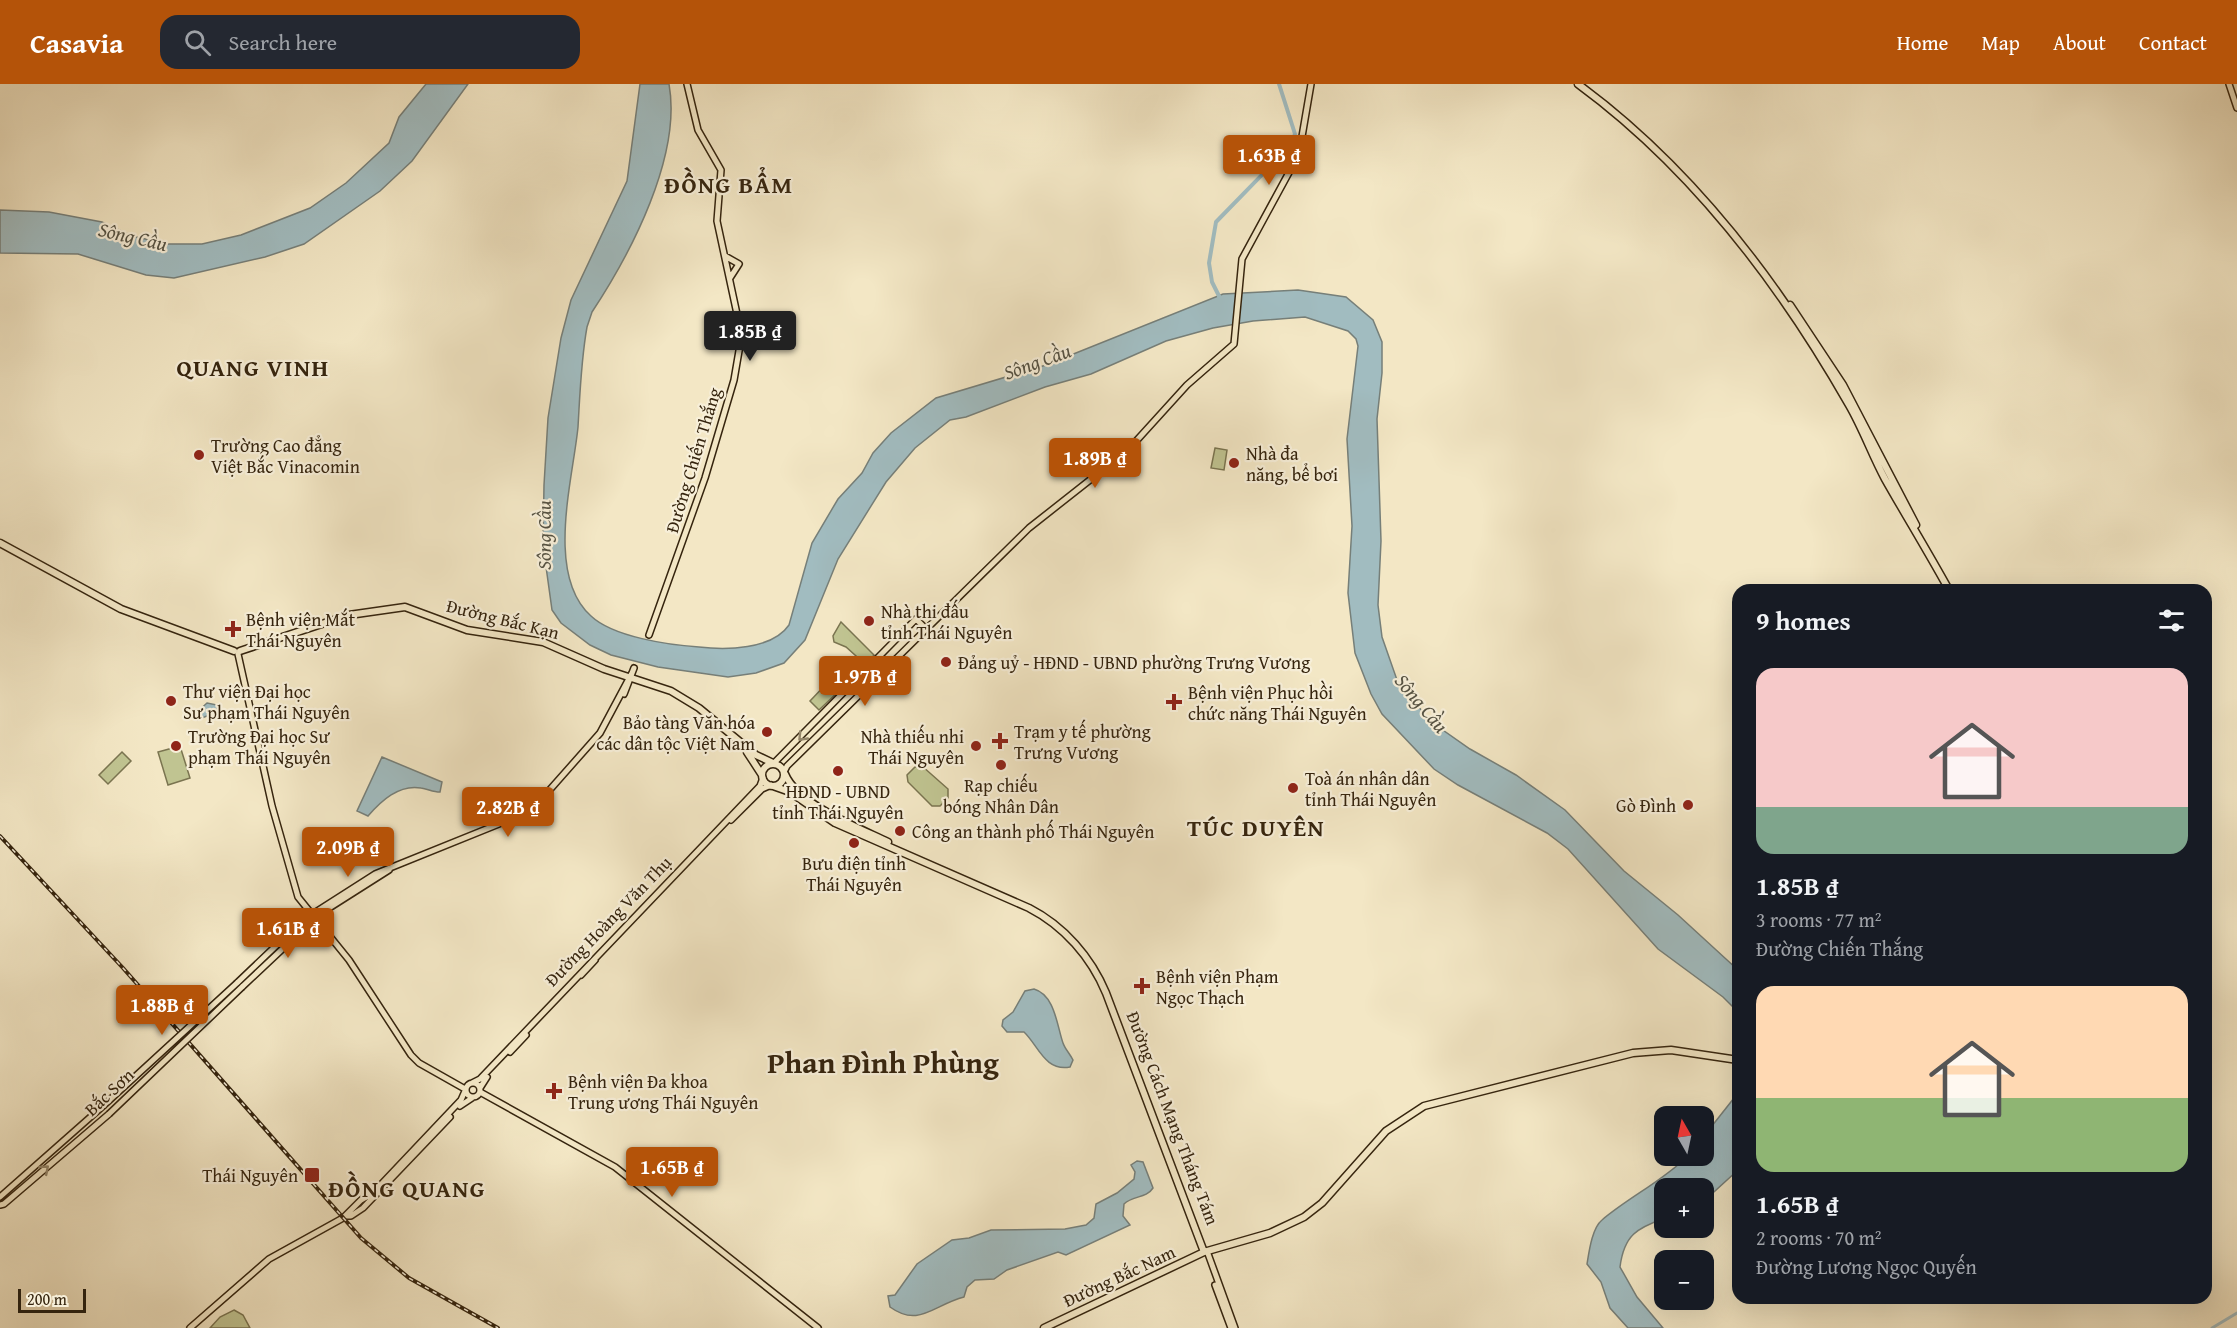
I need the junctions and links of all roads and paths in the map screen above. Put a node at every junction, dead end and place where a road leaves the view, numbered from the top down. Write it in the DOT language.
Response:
graph roads {
  1 [pos="687,84"];
  2 [pos="1311,84"];
  3 [pos="1578,84"];
  4 [pos="1583,84"];
  5 [pos="2229,84"];
  6 [pos="2237,108"];
  7 [pos="1653,146"];
  8 [pos="725,256"];
  9 [pos="730,279"];
  10 [pos="0,543"];
  11 [pos="1947,584"];
  12 [pos="926,629"];
  13 [pos="649,635"];
  14 [pos="238,652"];
  15 [pos="631,676"];
  16 [pos="774,764"];
  17 [pos="784,773"];
  18 [pos="763,776"];
  19 [pos="772,786"];
  20 [pos="713,835"];
  21 [pos="309,919"];
  22 [pos="508,1051"];
  23 [pos="1732,1060"];
  24 [pos="467,1087"];
  25 [pos="478,1093"];
  26 [pos="424,1142"];
  27 [pos="1167,1148"];
  28 [pos="0,1197"];
  29 [pos="0,1205"];
  30 [pos="1206,1253"];
  31 [pos="190,1328"];
  32 [pos="818,1328"];
  33 [pos="1044,1328"];
  34 [pos="1233,1328"];
  1 -- 8 [label="main road, Đường Chiến Thắng"];
  2 -- 12 [label="main road"];
  3 -- 7 [label="highway"];
  4 -- 7 [label="highway"];
  5 -- 6 [label="main road"];
  7 -- 11 [label="highway"];
  8 -- 9 [label="main road, Đường Chiến Thắng"];
  8 -- 9 [label="main road"];
  9 -- 13 [label="main road, Đường Chiến Thắng"];
  10 -- 14 [label="highway"];
  12 -- 16 [label="main road, one-way"];
  12 -- 17 [label="main road"];
  14 -- 15 [label="highway, Đường Bắc Kạn"];
  14 -- 21 [label="main road"];
  15 -- 16 [label="highway, Đường Bắc Kạn"];
  15 -- 18 [label="highway, Đường Bắc Kạn"];
  15 -- 21 [label="main road"];
  16 -- 17 [label="highway"];
  16 -- 18 [label="highway"];
  17 -- 19 [label="highway"];
  17 -- 27 [label="highway, Đường Cách Mạng Tháng Tám"];
  18 -- 19 [label="highway"];
  18 -- 20 [label="main road, Đường Hoàng Văn Thụ"];
  19 -- 20 [label="main road, Đường Hoàng Văn Thụ"];
  19 -- 27 [label="highway, Đường Cách Mạng Tháng Tám"];
  20 -- 22 [label="main road, Đường Hoàng Văn Thụ"];
  21 -- 24 [label="main road"];
  21 -- 28 [label="main road, Bắc Sơn, bridge"];
  29 -- 21 [label="main road, Bắc Sơn, one-way, bridge"];
  22 -- 24 [label="main road, Đường Hoàng Văn Thụ"];
  22 -- 25 [label="main road, Đường Hoàng Văn Thụ"];
  23 -- 30 [label="highway, Đường Bắc Nam"];
  24 -- 25 [label="main road"];
  24 -- 25 [label="main road"];
  24 -- 26 [label="main road, Đường Hoàng Văn Thụ"];
  25 -- 26 [label="main road, Đường Hoàng Văn Thụ"];
  25 -- 32 [label="main road"];
  26 -- 31 [label="main road, Đường Hoàng Văn Thụ"];
  27 -- 30 [label="highway, Đường Cách Mạng Tháng Tám"];
  30 -- 33 [label="highway, Đường Bắc Nam"];
  30 -- 34 [label="main road, Đường Cách Mạng Tháng Tám"];
}
